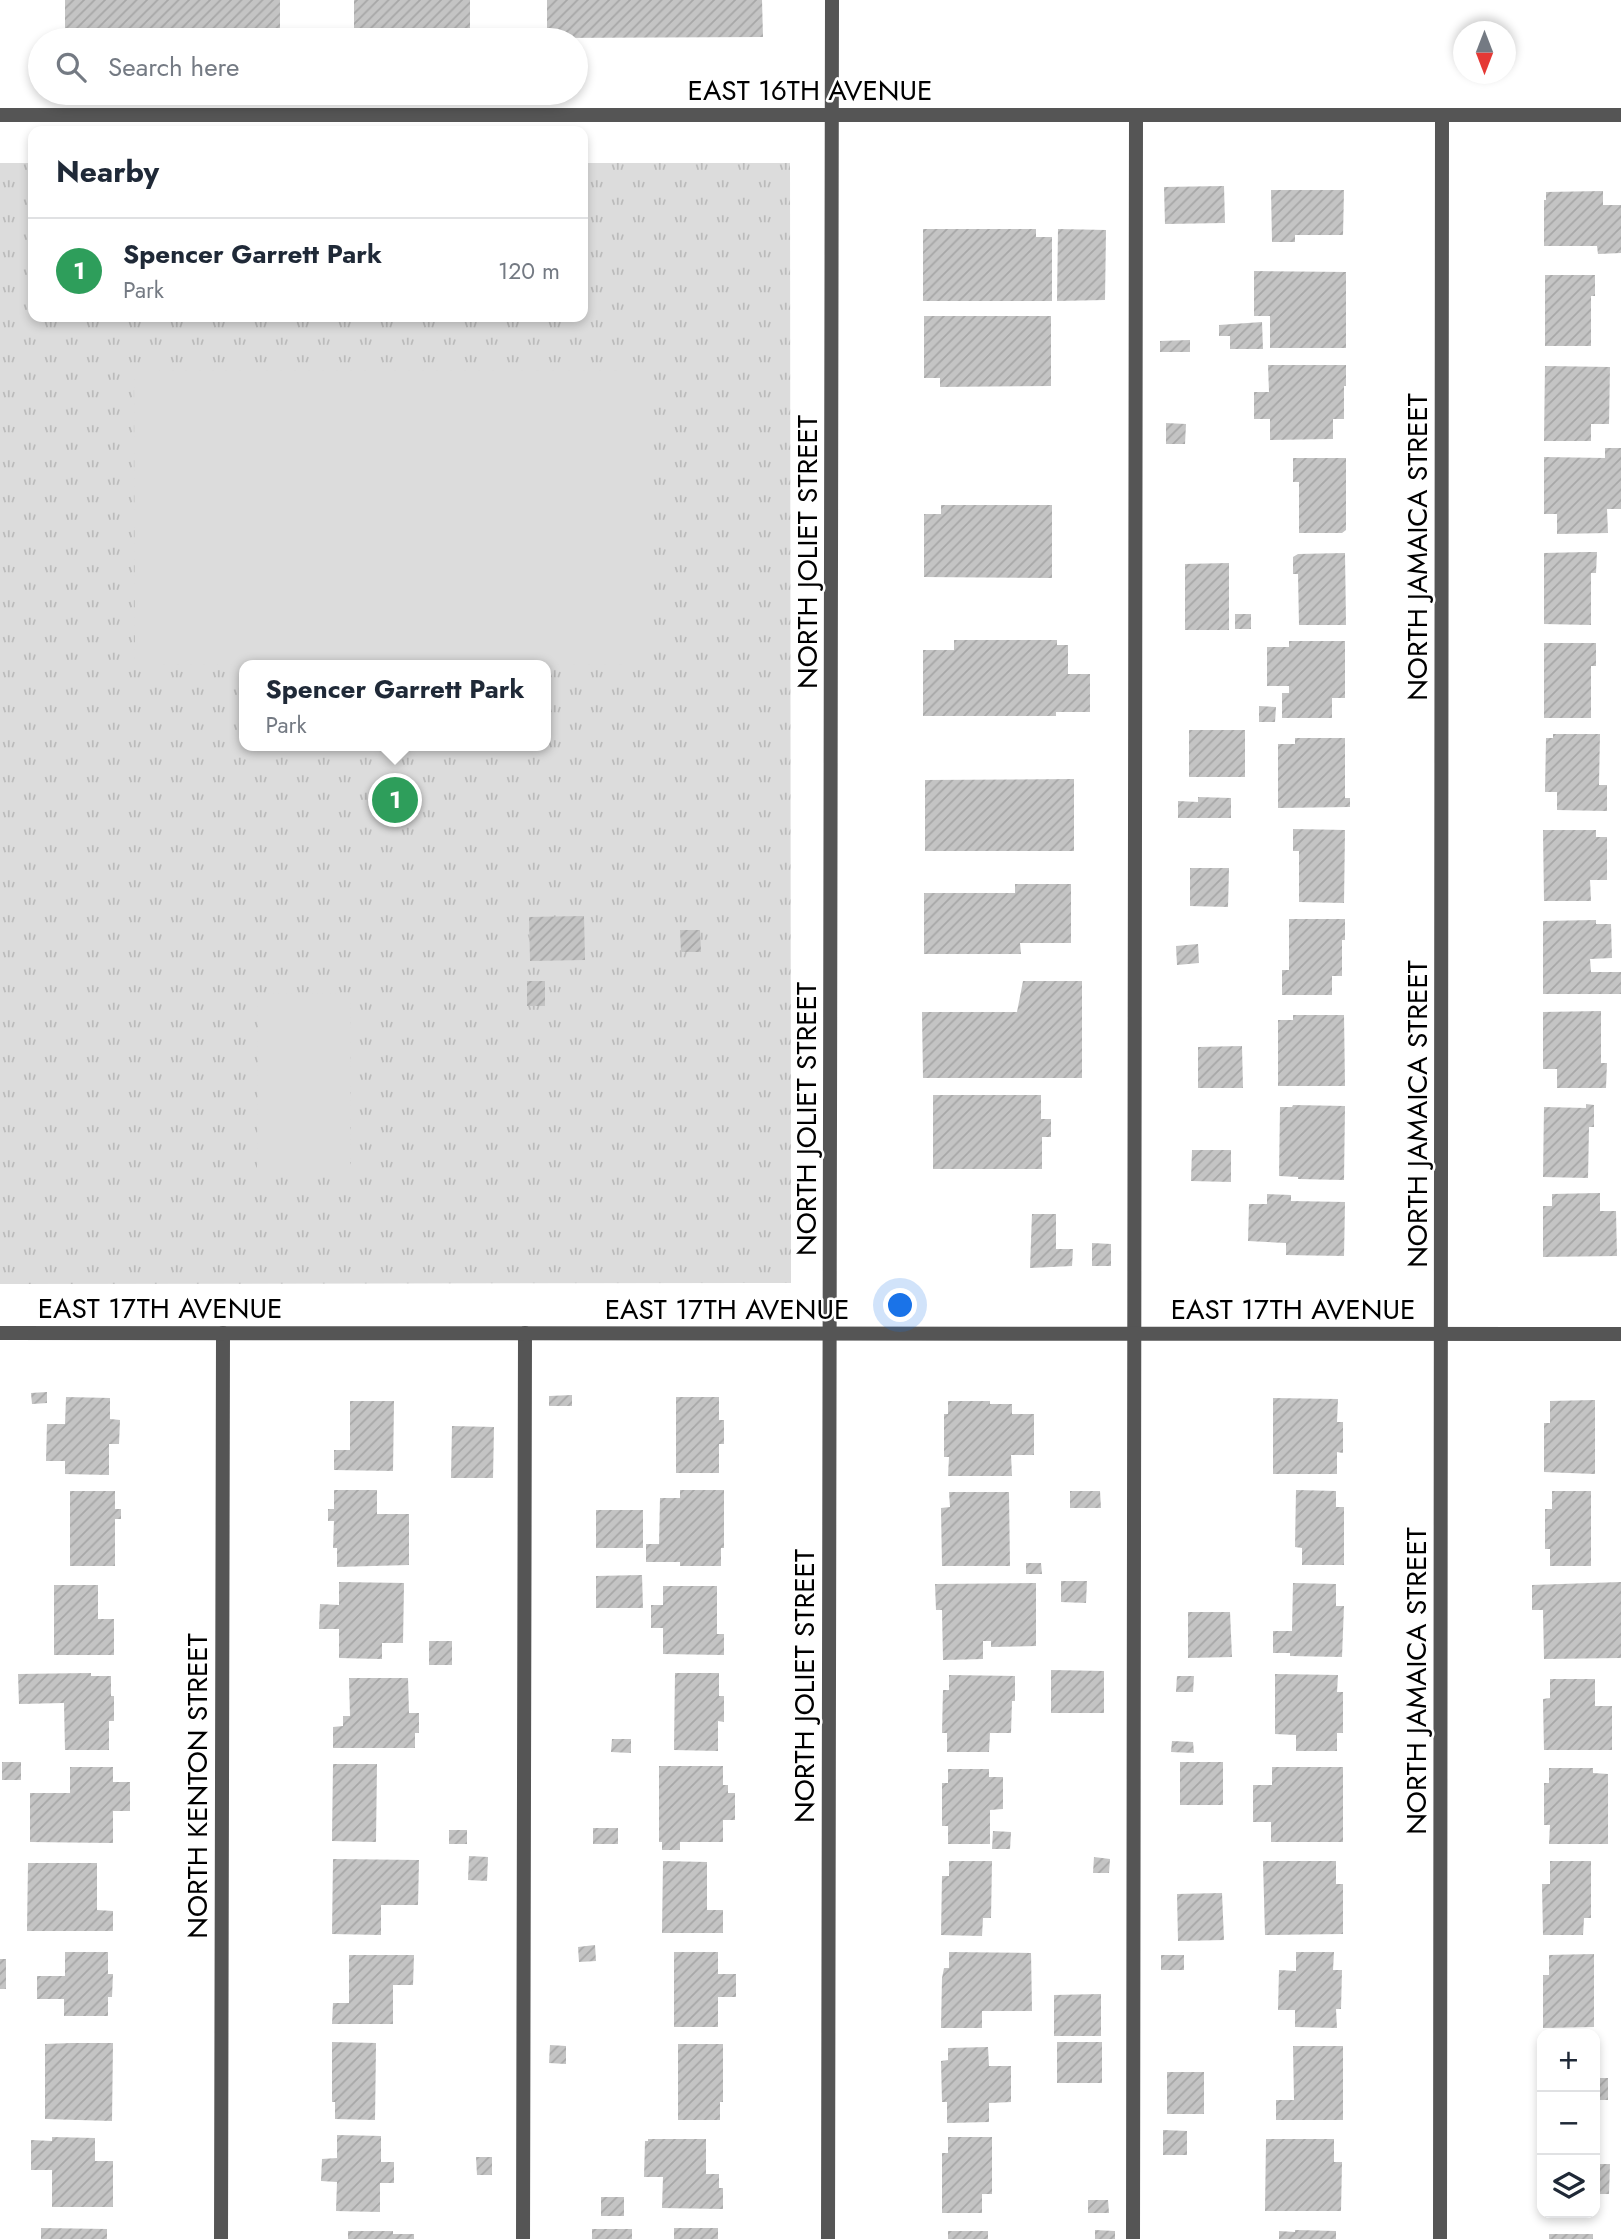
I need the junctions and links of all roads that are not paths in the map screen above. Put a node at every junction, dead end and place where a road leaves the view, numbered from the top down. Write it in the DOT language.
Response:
graph roads {
  1 [pos="832,0"];
  2 [pos="0,115"];
  3 [pos="832,115"];
  4 [pos="1136,115"];
  5 [pos="1442,115"];
  6 [pos="1621,115"];
  7 [pos="0,1333"];
  8 [pos="223,1333"];
  9 [pos="525,1333"];
  10 [pos="830,1334"];
  11 [pos="1133,1334"];
  12 [pos="1441,1334"];
  13 [pos="1621,1334"];
  14 [pos="221,2239"];
  15 [pos="523,2239"];
  16 [pos="828,2239"];
  17 [pos="1133,2239"];
  18 [pos="1440,2239"];
  1 -- 3 [label="street, NORTH JOLIET STREET"];
  2 -- 3 [label="street, EAST 16TH AVENUE"];
  3 -- 4 [label="street, EAST 16TH AVENUE"];
  3 -- 10 [label="street, NORTH JOLIET STREET"];
  4 -- 5 [label="street, EAST 16TH AVENUE"];
  4 -- 11 [label="street"];
  5 -- 6 [label="street, EAST 16TH AVENUE"];
  5 -- 12 [label="street, NORTH JAMAICA STREET"];
  7 -- 8 [label="street, EAST 17TH AVENUE"];
  8 -- 9 [label="street, EAST 17TH AVENUE"];
  8 -- 14 [label="street, NORTH KENTON STREET"];
  9 -- 10 [label="street, EAST 17TH AVENUE"];
  9 -- 15 [label="street"];
  10 -- 11 [label="street, EAST 17TH AVENUE"];
  10 -- 16 [label="street, NORTH JOLIET STREET"];
  11 -- 12 [label="street, EAST 17TH AVENUE"];
  11 -- 17 [label="street"];
  12 -- 13 [label="street, EAST 17TH AVENUE"];
  12 -- 18 [label="street, NORTH JAMAICA STREET"];
}
